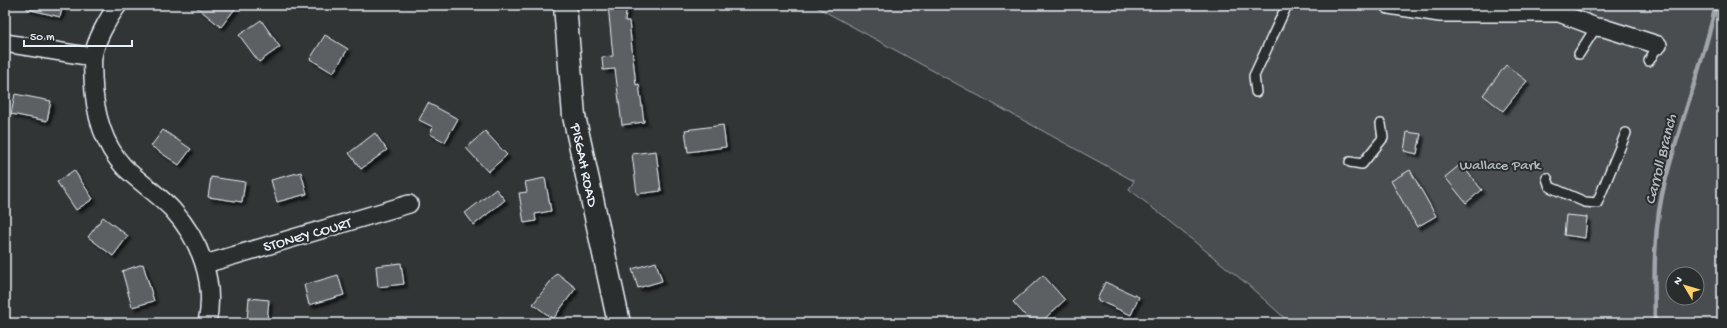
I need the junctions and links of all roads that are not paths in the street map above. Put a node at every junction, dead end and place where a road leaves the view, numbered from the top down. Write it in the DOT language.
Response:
graph roads {
  1 [pos="118,5"];
  2 [pos="565,5"];
  3 [pos="1287,5"];
  4 [pos="1389,5"];
  5 [pos="1596,27"];
  6 [pos="5,43"];
  7 [pos="1658,45"];
  8 [pos="1579,54"];
  9 [pos="93,57"];
  10 [pos="1649,61"];
  11 [pos="1256,92"];
  12 [pos="1381,124"];
  13 [pos="1626,133"];
  14 [pos="1350,162"];
  15 [pos="1547,178"];
  16 [pos="409,204"];
  17 [pos="205,264"];
  18 [pos="207,323"];
  19 [pos="619,323"];
  1 -- 9 [label="street"];
  2 -- 19 [label="street, PISGAH ROAD"];
  3 -- 11 [label="lane"];
  4 -- 5 [label="street"];
  5 -- 7 [label="street"];
  5 -- 8 [label="lane"];
  6 -- 9 [label="street"];
  7 -- 10 [label="lane"];
  9 -- 17 [label="street"];
  12 -- 14 [label="lane"];
  13 -- 15 [label="lane"];
  16 -- 17 [label="street, STONEY COURT"];
  17 -- 18 [label="street"];
}
